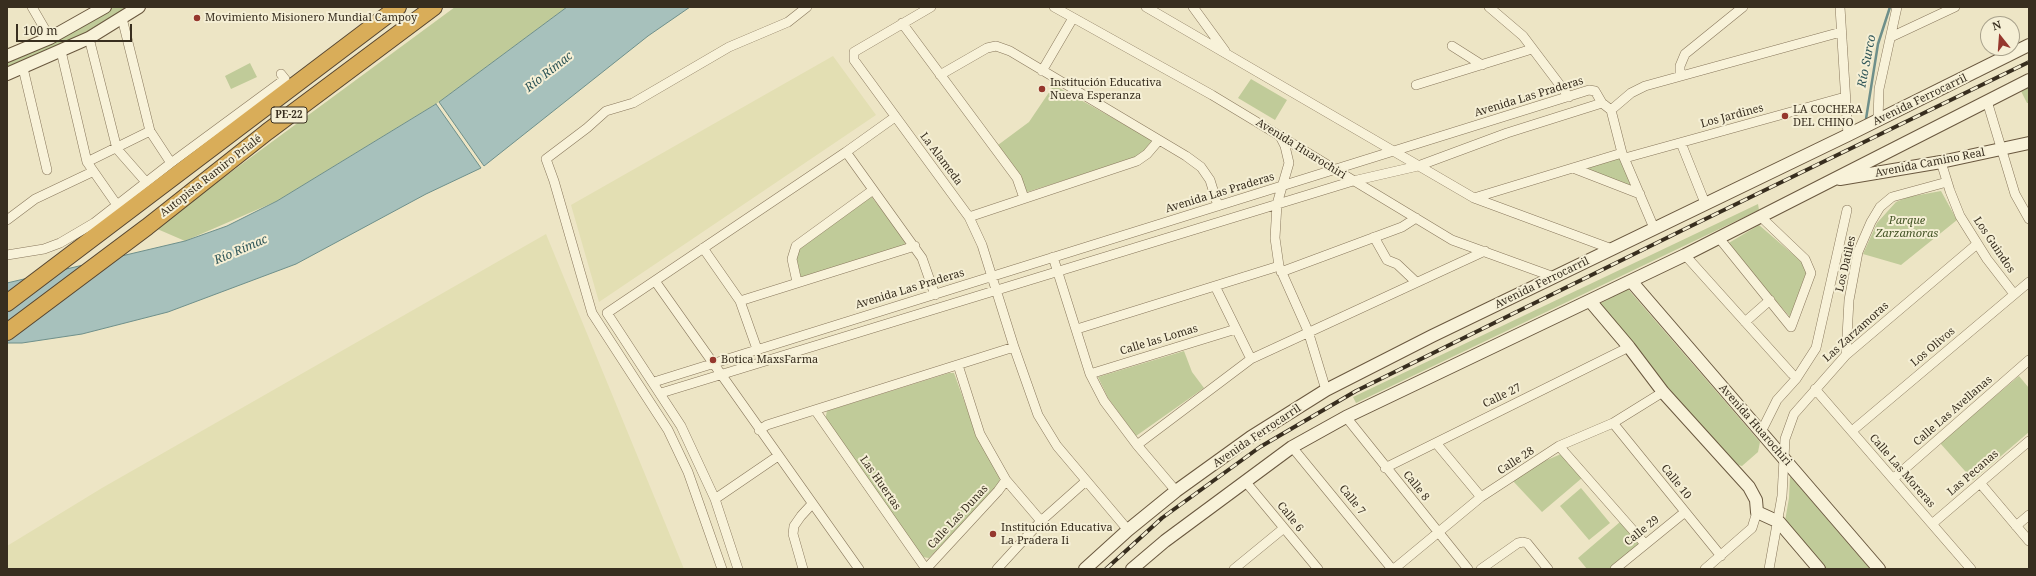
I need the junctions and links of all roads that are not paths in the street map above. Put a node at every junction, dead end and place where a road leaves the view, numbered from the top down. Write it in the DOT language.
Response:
graph roads {
  1 [pos="32,7"];
  2 [pos="105,7"];
  3 [pos="139,7"];
  4 [pos="398,7"];
  5 [pos="434,7"];
  6 [pos="807,7"];
  7 [pos="931,7"];
  8 [pos="1054,7"];
  9 [pos="1146,7"];
  10 [pos="1192,7"];
  11 [pos="1489,7"];
  12 [pos="1744,7"];
  13 [pos="1840,7"];
  14 [pos="1897,7"];
  15 [pos="1949,8"];
  16 [pos="380,14"];
  17 [pos="122,18"];
  18 [pos="1074,18"];
  19 [pos="902,23"];
  20 [pos="1841,32"];
  21 [pos="1891,37"];
  22 [pos="50,38"];
  23 [pos="90,38"];
  24 [pos="2029,45"];
  25 [pos="1452,46"];
  26 [pos="1532,49"];
  27 [pos="61,51"];
  28 [pos="1227,54"];
  29 [pos="7,56"];
  30 [pos="1482,65"];
  31 [pos="23,68"];
  32 [pos="1042,71"];
  33 [pos="7,74"];
  34 [pos="281,74"];
  35 [pos="940,75"];
  36 [pos="1680,76"];
  37 [pos="2029,80"];
  38 [pos="1416,85"];
  39 [pos="1568,97"];
  40 [pos="1845,97"];
  41 [pos="1988,101"];
  42 [pos="1602,103"];
  43 [pos="1611,110"];
  44 [pos="895,117"];
  45 [pos="1878,120"];
  46 [pos="150,131"];
  47 [pos="1279,135"];
  48 [pos="1848,135"];
  49 [pos="1159,140"];
  50 [pos="1681,143"];
  51 [pos="2029,143"];
  52 [pos="117,149"];
  53 [pos="2002,149"];
  54 [pos="1393,151"];
  55 [pos="846,152"];
  56 [pos="1624,156"];
  57 [pos="87,162"];
  58 [pos="1942,162"];
  59 [pos="171,163"];
  60 [pos="1418,166"];
  61 [pos="1574,168"];
  62 [pos="47,170"];
  63 [pos="1334,170"];
  64 [pos="92,172"];
  65 [pos="1831,180"];
  66 [pos="1353,181"];
  67 [pos="146,182"];
  68 [pos="1948,182"];
  69 [pos="1283,186"];
  70 [pos="873,190"];
  71 [pos="1640,194"];
  72 [pos="1024,198"];
  73 [pos="1474,198"];
  74 [pos="1705,203"];
  75 [pos="1277,204"];
  76 [pos="1218,206"];
  77 [pos="122,207"];
  78 [pos="1847,210"];
  79 [pos="969,217"];
  80 [pos="1761,217"];
  81 [pos="1416,218"];
  82 [pos="2029,219"];
  83 [pos="7,220"];
  84 [pos="1654,228"];
  85 [pos="1374,238"];
  86 [pos="1719,238"];
  87 [pos="1977,244"];
  88 [pos="915,246"];
  89 [pos="703,248"];
  90 [pos="1612,249"];
  91 [pos="1485,251"];
  92 [pos="7,255"];
  93 [pos="1685,255"];
  94 [pos="1053,257"];
  95 [pos="1280,269"];
  96 [pos="1058,271"];
  97 [pos="992,276"];
  98 [pos="1554,277"];
  99 [pos="655,281"];
  100 [pos="1631,281"];
  101 [pos="797,282"];
  102 [pos="1416,282"];
  103 [pos="2029,282"];
  104 [pos="1215,286"];
  105 [pos="996,289"];
  106 [pos="2014,294"];
  107 [pos="935,295"];
  108 [pos="1770,300"];
  109 [pos="740,301"];
  110 [pos="1590,301"];
  111 [pos="7,303"];
  112 [pos="1745,322"];
  113 [pos="1077,329"];
  114 [pos="1236,329"];
  115 [pos="1308,331"];
  116 [pos="7,332"];
  117 [pos="1014,347"];
  118 [pos="1629,347"];
  119 [pos="757,349"];
  120 [pos="1846,355"];
  121 [pos="1251,359"];
  122 [pos="2029,360"];
  123 [pos="712,364"];
  124 [pos="958,365"];
  125 [pos="1090,374"];
  126 [pos="1792,374"];
  127 [pos="720,375"];
  128 [pos="654,382"];
  129 [pos="1815,389"];
  130 [pos="1326,390"];
  131 [pos="1663,392"];
  132 [pos="661,393"];
  133 [pos="815,410"];
  134 [pos="1346,417"];
  135 [pos="1613,423"];
  136 [pos="759,430"];
  137 [pos="1852,431"];
  138 [pos="1761,432"];
  139 [pos="2029,441"];
  140 [pos="1436,443"];
  141 [pos="1137,445"];
  142 [pos="1560,446"];
  143 [pos="1292,447"];
  144 [pos="778,456"];
  145 [pos="1785,460"];
  146 [pos="1386,468"];
  147 [pos="1893,479"];
  148 [pos="1006,480"];
  149 [pos="1086,481"];
  150 [pos="1245,481"];
  151 [pos="1980,484"];
  152 [pos="1176,492"];
  153 [pos="1481,497"];
  154 [pos="715,499"];
  155 [pos="812,504"];
  156 [pos="1685,512"];
  157 [pos="1757,512"];
  158 [pos="2029,515"];
  159 [pos="1040,521"];
  160 [pos="1779,522"];
  161 [pos="1932,524"];
  162 [pos="2016,526"];
  163 [pos="1284,528"];
  164 [pos="1128,530"];
  165 [pos="1439,532"];
  166 [pos="2029,541"];
  167 [pos="1645,544"];
  168 [pos="1721,556"];
  169 [pos="1238,568"];
  170 [pos="722,569"];
  171 [pos="738,569"];
  172 [pos="803,569"];
  173 [pos="858,569"];
  174 [pos="926,569"];
  175 [pos="997,569"];
  176 [pos="1085,569"];
  177 [pos="1132,569"];
  178 [pos="1318,569"];
  179 [pos="1393,569"];
  180 [pos="1468,569"];
  181 [pos="1481,569"];
  182 [pos="1548,569"];
  183 [pos="1615,569"];
  184 [pos="1705,569"];
  185 [pos="1769,569"];
  186 [pos="1820,569"];
  187 [pos="1879,569"];
  188 [pos="1971,569"];
  1 -- 22 [label="street"];
  2 -- 22 [label="street"];
  3 -- 17 [label="street"];
  4 -- 16 [label="highway, Autopista Ramiro Prialé / PE-22"];
  5 -- 116 [label="highway, Autopista Ramiro Prialé / PE-22"];
  6 -- 170 [label="street"];
  7 -- 19 [label="street"];
  8 -- 18 [label="street, Avenida Huarochiri"];
  9 -- 28 [label="street"];
  10 -- 28 [label="street"];
  11 -- 26 [label="street"];
  12 -- 36 [label="street"];
  13 -- 20 [label="street"];
  14 -- 21 [label="street"];
  15 -- 21 [label="street"];
  16 -- 77 [label="highway, Autopista Ramiro Prialé / PE-22"];
  17 -- 23 [label="street"];
  17 -- 46 [label="street"];
  18 -- 32 [label="street"];
  18 -- 47 [label="street, Avenida Huarochiri"];
  19 -- 35 [label="street"];
  19 -- 44 [label="street, La Alameda"];
  20 -- 36 [label="street"];
  20 -- 40 [label="street"];
  21 -- 45 [label="street"];
  22 -- 29 [label="street"];
  23 -- 27 [label="street"];
  23 -- 52 [label="street"];
  24 -- 45 [label="street, Avenida Ferrocarril"];
  25 -- 30 [label="street"];
  26 -- 30 [label="street"];
  26 -- 39 [label="street"];
  27 -- 31 [label="street"];
  27 -- 57 [label="street"];
  28 -- 54 [label="street"];
  30 -- 38 [label="street"];
  31 -- 33 [label="street"];
  31 -- 62 [label="street"];
  32 -- 35 [label="street"];
  32 -- 49 [label="street"];
  34 -- 59 [label="street"];
  35 -- 72 [label="street"];
  36 -- 43 [label="street"];
  37 -- 41 [label="street"];
  39 -- 42 [label="street, Avenida Las Praderas"];
  39 -- 54 [label="street, Avenida Las Praderas"];
  40 -- 48 [label="street"];
  40 -- 50 [label="street, Los Jardines"];
  41 -- 53 [label="street"];
  41 -- 65 [label="street"];
  42 -- 43 [label="street"];
  42 -- 60 [label="street"];
  43 -- 56 [label="street"];
  44 -- 55 [label="street"];
  44 -- 79 [label="street, La Alameda"];
  45 -- 48 [label="street, Avenida Ferrocarril"];
  46 -- 52 [label="street"];
  46 -- 59 [label="street"];
  47 -- 63 [label="street, Avenida Huarochiri"];
  47 -- 69 [label="street"];
  48 -- 74 [label="street, Avenida Ferrocarril"];
  49 -- 72 [label="street"];
  49 -- 76 [label="street"];
  50 -- 56 [label="street, Los Jardines"];
  50 -- 74 [label="street"];
  51 -- 53 [label="street, Avenida Camino Real"];
  52 -- 57 [label="street"];
  52 -- 67 [label="street"];
  53 -- 58 [label="street, Avenida Camino Real"];
  53 -- 82 [label="street"];
  54 -- 60 [label="street"];
  54 -- 63 [label="street, Avenida Las Praderas"];
  55 -- 70 [label="street"];
  55 -- 89 [label="street"];
  56 -- 61 [label="street, Los Jardines"];
  56 -- 71 [label="street"];
  57 -- 64 [label="street"];
  58 -- 65 [label="street, Avenida Camino Real"];
  58 -- 68 [label="street, Los Guindos"];
  59 -- 67 [label="street"];
  60 -- 66 [label="street"];
  60 -- 73 [label="street"];
  61 -- 71 [label="street"];
  61 -- 73 [label="street, Los Jardines"];
  63 -- 66 [label="street, Avenida Huarochiri"];
  63 -- 69 [label="street, Avenida Las Praderas"];
  64 -- 77 [label="street"];
  64 -- 83 [label="street"];
  65 -- 80 [label="street"];
  66 -- 75 [label="street"];
  66 -- 81 [label="street, Avenida Huarochiri"];
  67 -- 77 [label="street"];
  68 -- 87 [label="street, Los Guindos"];
  68 -- 120 [label="street, Los Datiles"];
  69 -- 75 [label="street"];
  69 -- 76 [label="street, Avenida Las Praderas"];
  70 -- 88 [label="street"];
  70 -- 101 [label="street"];
  71 -- 84 [label="street"];
  72 -- 79 [label="street"];
  73 -- 90 [label="street"];
  74 -- 84 [label="street, Avenida Ferrocarril"];
  75 -- 95 [label="street"];
  75 -- 96 [label="street"];
  76 -- 94 [label="street, Avenida Las Praderas"];
  77 -- 92 [label="street"];
  77 -- 111 [label="highway, Autopista Ramiro Prialé / PE-22"];
  78 -- 138 [label="street"];
  79 -- 97 [label="street, La Alameda"];
  80 -- 86 [label="street"];
  80 -- 108 [label="street"];
  81 -- 85 [label="street"];
  81 -- 91 [label="street, Avenida Huarochiri"];
  84 -- 90 [label="street, Avenida Ferrocarril"];
  85 -- 95 [label="street"];
  85 -- 102 [label="street"];
  86 -- 93 [label="street"];
  86 -- 108 [label="street"];
  87 -- 106 [label="street, Los Guindos"];
  87 -- 120 [label="street, Las Zarzamoras"];
  88 -- 101 [label="street"];
  88 -- 107 [label="street"];
  89 -- 99 [label="street"];
  89 -- 109 [label="street"];
  90 -- 98 [label="street, Avenida Ferrocarril"];
  91 -- 98 [label="street, Avenida Huarochiri"];
  91 -- 102 [label="street"];
  93 -- 100 [label="street"];
  93 -- 112 [label="street"];
  94 -- 96 [label="street"];
  94 -- 97 [label="street, Avenida Las Praderas"];
  95 -- 104 [label="street"];
  95 -- 115 [label="street"];
  96 -- 105 [label="street"];
  96 -- 113 [label="street"];
  97 -- 105 [label="street, La Alameda"];
  97 -- 107 [label="street, Avenida Las Praderas"];
  98 -- 130 [label="street, Avenida Ferrocarril"];
  99 -- 123 [label="street"];
  99 -- 128 [label="street"];
  100 -- 110 [label="street"];
  100 -- 138 [label="street, Avenida Huarochiri"];
  101 -- 109 [label="street"];
  102 -- 115 [label="street"];
  103 -- 106 [label="street, Los Olivos"];
  104 -- 113 [label="street"];
  104 -- 114 [label="street"];
  105 -- 117 [label="street, La Alameda"];
  105 -- 127 [label="street"];
  106 -- 137 [label="street, Los Olivos"];
  107 -- 119 [label="street, Avenida Las Praderas"];
  108 -- 112 [label="street"];
  109 -- 119 [label="street"];
  110 -- 118 [label="street"];
  110 -- 134 [label="street"];
  112 -- 126 [label="street"];
  113 -- 125 [label="street"];
  114 -- 121 [label="street"];
  114 -- 125 [label="street, Calle las Lomas"];
  115 -- 121 [label="street"];
  115 -- 130 [label="street"];
  117 -- 124 [label="street"];
  117 -- 149 [label="street, La Alameda"];
  118 -- 131 [label="street"];
  118 -- 140 [label="street, Calle 27"];
  119 -- 123 [label="street, Avenida Las Praderas"];
  120 -- 129 [label="street, Las Zarzamoras"];
  121 -- 141 [label="street"];
  122 -- 147 [label="street, Calle Las Avellanas"];
  123 -- 127 [label="street"];
  123 -- 128 [label="street, Avenida Las Praderas"];
  124 -- 133 [label="street"];
  124 -- 148 [label="street"];
  125 -- 141 [label="street"];
  127 -- 132 [label="street"];
  127 -- 136 [label="street"];
  128 -- 132 [label="street"];
  129 -- 137 [label="street, Calle Las Moreras"];
  129 -- 145 [label="street, Las Zarzamoras"];
  130 -- 152 [label="street, Avenida Ferrocarril"];
  131 -- 135 [label="street, Calle 28"];
  131 -- 157 [label="street"];
  132 -- 154 [label="street"];
  133 -- 136 [label="street"];
  133 -- 174 [label="street, Las Huertas"];
  134 -- 143 [label="street"];
  134 -- 146 [label="street, Calle 8"];
  135 -- 142 [label="street, Calle 28"];
  135 -- 156 [label="street, Calle 10"];
  136 -- 144 [label="street"];
  137 -- 147 [label="street, Calle Las Moreras"];
  138 -- 145 [label="street, Avenida Huarochiri"];
  139 -- 151 [label="street, Las Pecanas"];
  140 -- 146 [label="street, Calle 27"];
  140 -- 153 [label="street"];
  141 -- 152 [label="street"];
  142 -- 153 [label="street, Calle 28"];
  142 -- 167 [label="street"];
  143 -- 150 [label="street"];
  143 -- 179 [label="street, Calle 7"];
  144 -- 154 [label="street"];
  144 -- 155 [label="street"];
  145 -- 160 [label="street, Las Zarzamoras"];
  145 -- 187 [label="street, Avenida Huarochiri"];
  146 -- 165 [label="street, Calle 8"];
  147 -- 161 [label="street, Calle Las Moreras"];
  148 -- 159 [label="street"];
  148 -- 174 [label="street, Calle Las Dunas"];
  149 -- 159 [label="street"];
  149 -- 164 [label="street, La Alameda"];
  150 -- 163 [label="street, Calle 6"];
  150 -- 177 [label="street"];
  151 -- 161 [label="street, Las Pecanas"];
  151 -- 162 [label="street"];
  152 -- 164 [label="street, Avenida Ferrocarril"];
  153 -- 165 [label="street, Calle 28"];
  154 -- 171 [label="street"];
  155 -- 172 [label="street"];
  155 -- 173 [label="street"];
  156 -- 167 [label="street, Calle 29"];
  156 -- 168 [label="street, Calle 10"];
  157 -- 160 [label="street"];
  157 -- 168 [label="street"];
  158 -- 162 [label="street"];
  159 -- 175 [label="street"];
  160 -- 185 [label="street, Las Zarzamoras"];
  160 -- 186 [label="street"];
  161 -- 188 [label="street, Calle Las Moreras"];
  162 -- 166 [label="street"];
  163 -- 169 [label="street"];
  163 -- 178 [label="street, Calle 6"];
  164 -- 176 [label="street, Avenida Ferrocarril"];
  165 -- 179 [label="street, Calle 28"];
  165 -- 180 [label="street, Calle 8"];
  167 -- 183 [label="street, Calle 29"];
  168 -- 184 [label="street"];
  181 -- 182 [label="street"];
}
